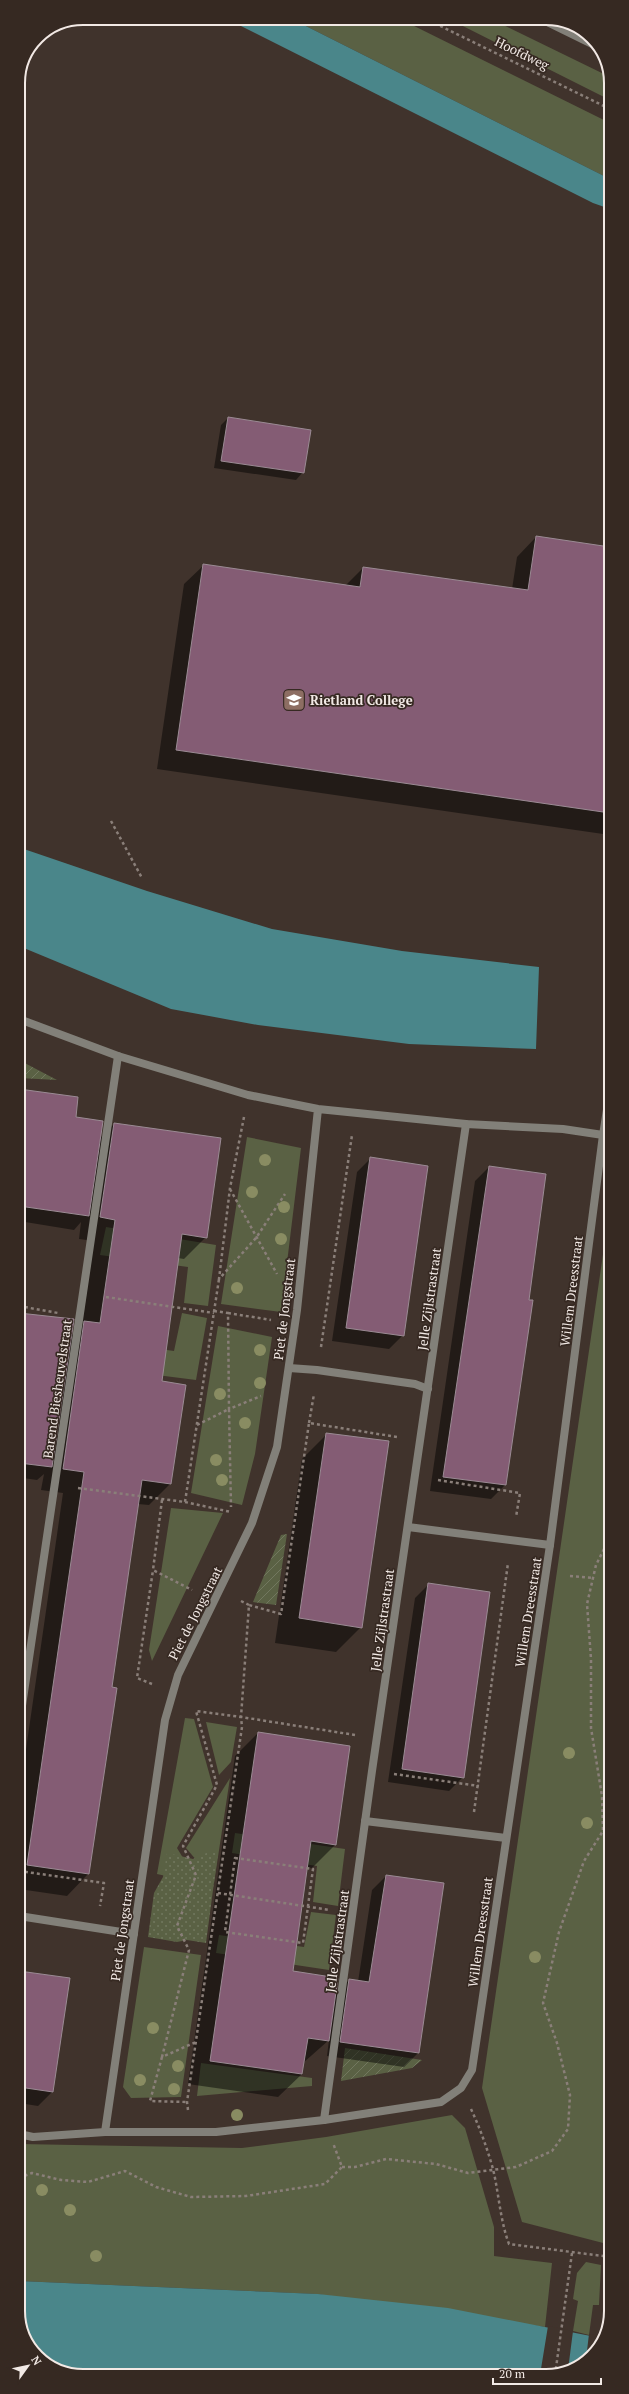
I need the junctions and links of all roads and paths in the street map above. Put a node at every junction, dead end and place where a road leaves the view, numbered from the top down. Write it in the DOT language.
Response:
graph roads {
  1 [pos="438,25"];
  2 [pos="557,26"];
  3 [pos="586,41"];
  4 [pos="604,106"];
  5 [pos="111,822"];
  6 [pos="142,878"];
  7 [pos="25,1022"];
  8 [pos="118,1056"];
  9 [pos="248,1095"];
  10 [pos="318,1109"];
  11 [pos="354,1112"];
  12 [pos="466,1124"];
  13 [pos="604,1129"];
  14 [pos="603,1135"];
  15 [pos="290,1187"];
  16 [pos="230,1188"];
  17 [pos="256,1238"];
  18 [pos="219,1279"];
  19 [pos="84,1294"];
  20 [pos="25,1307"];
  21 [pos="297,1310"];
  22 [pos="214,1312"];
  23 [pos="228,1313"];
  24 [pos="80,1317"];
  25 [pos="295,1324"];
  26 [pos="289,1368"];
  27 [pos="317,1370"];
  28 [pos="286,1385"];
  29 [pos="428,1389"];
  30 [pos="229,1410"];
  31 [pos="309,1423"];
  32 [pos="197,1425"];
  33 [pos="420,1440"];
  34 [pos="415,1477"];
  35 [pos="55,1484"];
  36 [pos="162,1500"];
  37 [pos="185,1502"];
  38 [pos="231,1512"];
  39 [pos="252,1523"];
  40 [pos="408,1527"];
  41 [pos="511,1540"];
  42 [pos="550,1545"];
  43 [pos="604,1548"];
  44 [pos="153,1570"];
  45 [pos="215,1602"];
  46 [pos="25,1686"];
  47 [pos="173,1691"];
  48 [pos="241,1717"];
  49 [pos="377,1739"];
  50 [pos="372,1771"];
  51 [pos="479,1786"];
  52 [pos="365,1821"];
  53 [pos="470,1834"];
  54 [pos="506,1838"];
  55 [pos="25,1872"];
  56 [pos="218,1893"];
  57 [pos="230,1895"];
  58 [pos="307,1906"];
  59 [pos="352,1913"];
  60 [pos="25,1917"];
  61 [pos="96,1928"];
  62 [pos="134,1934"];
  63 [pos="196,2042"];
  64 [pos="162,2056"];
  65 [pos="461,2088"];
  66 [pos="187,2102"];
  67 [pos="324,2120"];
  68 [pos="105,2132"];
  69 [pos="191,2132"];
  70 [pos="25,2135"];
  71 [pos="342,2167"];
  72 [pos="493,2170"];
  73 [pos="25,2175"];
  74 [pos="572,2253"];
  75 [pos="604,2256"];
  76 [pos="556,2368"];
  1 -- 4 [label="path, Hoofdweg"];
  2 -- 3 [label="street"];
  5 -- 6 [label="path"];
  7 -- 8 [label="street"];
  8 -- 9 [label="street"];
  8 -- 19 [label="street, Barend Biesheuvelstraat"];
  9 -- 10 [label="street"];
  9 -- 16 [label="path"];
  10 -- 11 [label="street"];
  10 -- 21 [label="street, Piet de Jongstraat"];
  11 -- 12 [label="street"];
  11 -- 27 [label="path"];
  12 -- 14 [label="street"];
  12 -- 29 [label="street, Jelle Zijlstrastraat"];
  13 -- 14 [label="street, Willem Dreesstraat"];
  14 -- 42 [label="street, Willem Dreesstraat"];
  15 -- 17 [label="path"];
  16 -- 17 [label="path"];
  16 -- 18 [label="path"];
  17 -- 18 [label="path"];
  17 -- 21 [label="path"];
  18 -- 22 [label="path"];
  19 -- 22 [label="path"];
  19 -- 24 [label="street, Barend Biesheuvelstraat"];
  20 -- 24 [label="path"];
  21 -- 25 [label="street, Piet de Jongstraat"];
  22 -- 23 [label="path"];
  22 -- 32 [label="path"];
  23 -- 25 [label="path"];
  23 -- 30 [label="path"];
  24 -- 35 [label="street, Barend Biesheuvelstraat"];
  25 -- 26 [label="street, Piet de Jongstraat"];
  26 -- 27 [label="street"];
  26 -- 28 [label="street, Piet de Jongstraat"];
  27 -- 29 [label="street"];
  27 -- 31 [label="path"];
  28 -- 30 [label="path"];
  28 -- 39 [label="street, Piet de Jongstraat"];
  29 -- 33 [label="street, Jelle Zijlstrastraat"];
  30 -- 32 [label="path"];
  30 -- 38 [label="path"];
  31 -- 33 [label="path"];
  31 -- 48 [label="path"];
  32 -- 37 [label="path"];
  33 -- 34 [label="street, Jelle Zijlstrastraat"];
  34 -- 40 [label="street, Jelle Zijlstrastraat"];
  34 -- 41 [label="path"];
  35 -- 36 [label="path"];
  35 -- 46 [label="street, Barend Biesheuvelstraat"];
  36 -- 37 [label="path"];
  36 -- 44 [label="path"];
  37 -- 38 [label="path"];
  38 -- 39 [label="path"];
  39 -- 45 [label="street, Piet de Jongstraat"];
  40 -- 41 [label="street"];
  40 -- 49 [label="street, Jelle Zijlstrastraat"];
  41 -- 42 [label="street"];
  41 -- 51 [label="path"];
  42 -- 54 [label="street, Willem Dreesstraat"];
  43 -- 72 [label="path"];
  44 -- 45 [label="path"];
  44 -- 47 [label="path"];
  45 -- 47 [label="street, Piet de Jongstraat"];
  47 -- 62 [label="street, Piet de Jongstraat"];
  48 -- 49 [label="path"];
  48 -- 56 [label="path"];
  48 -- 64 [label="path"];
  49 -- 50 [label="street, Jelle Zijlstrastraat"];
  50 -- 51 [label="path"];
  50 -- 52 [label="street, Jelle Zijlstrastraat"];
  51 -- 53 [label="path"];
  52 -- 53 [label="street"];
  52 -- 59 [label="street, Jelle Zijlstrastraat"];
  53 -- 54 [label="street"];
  54 -- 65 [label="street, Willem Dreesstraat"];
  55 -- 61 [label="path"];
  56 -- 57 [label="path"];
  56 -- 63 [label="path"];
  57 -- 58 [label="path"];
  57 -- 58 [label="path"];
  57 -- 58 [label="path"];
  58 -- 59 [label="path"];
  59 -- 67 [label="street, Jelle Zijlstrastraat"];
  60 -- 61 [label="street"];
  61 -- 62 [label="street"];
  62 -- 68 [label="street, Piet de Jongstraat"];
  63 -- 64 [label="path"];
  63 -- 66 [label="path"];
  64 -- 66 [label="path"];
  65 -- 67 [label="street"];
  65 -- 72 [label="path"];
  66 -- 69 [label="path"];
  67 -- 69 [label="street"];
  67 -- 71 [label="path"];
  68 -- 69 [label="street"];
  68 -- 70 [label="street"];
  71 -- 72 [label="path"];
  71 -- 73 [label="path"];
  72 -- 74 [label="path"];
  74 -- 75 [label="path"];
  74 -- 76 [label="path"];
}
